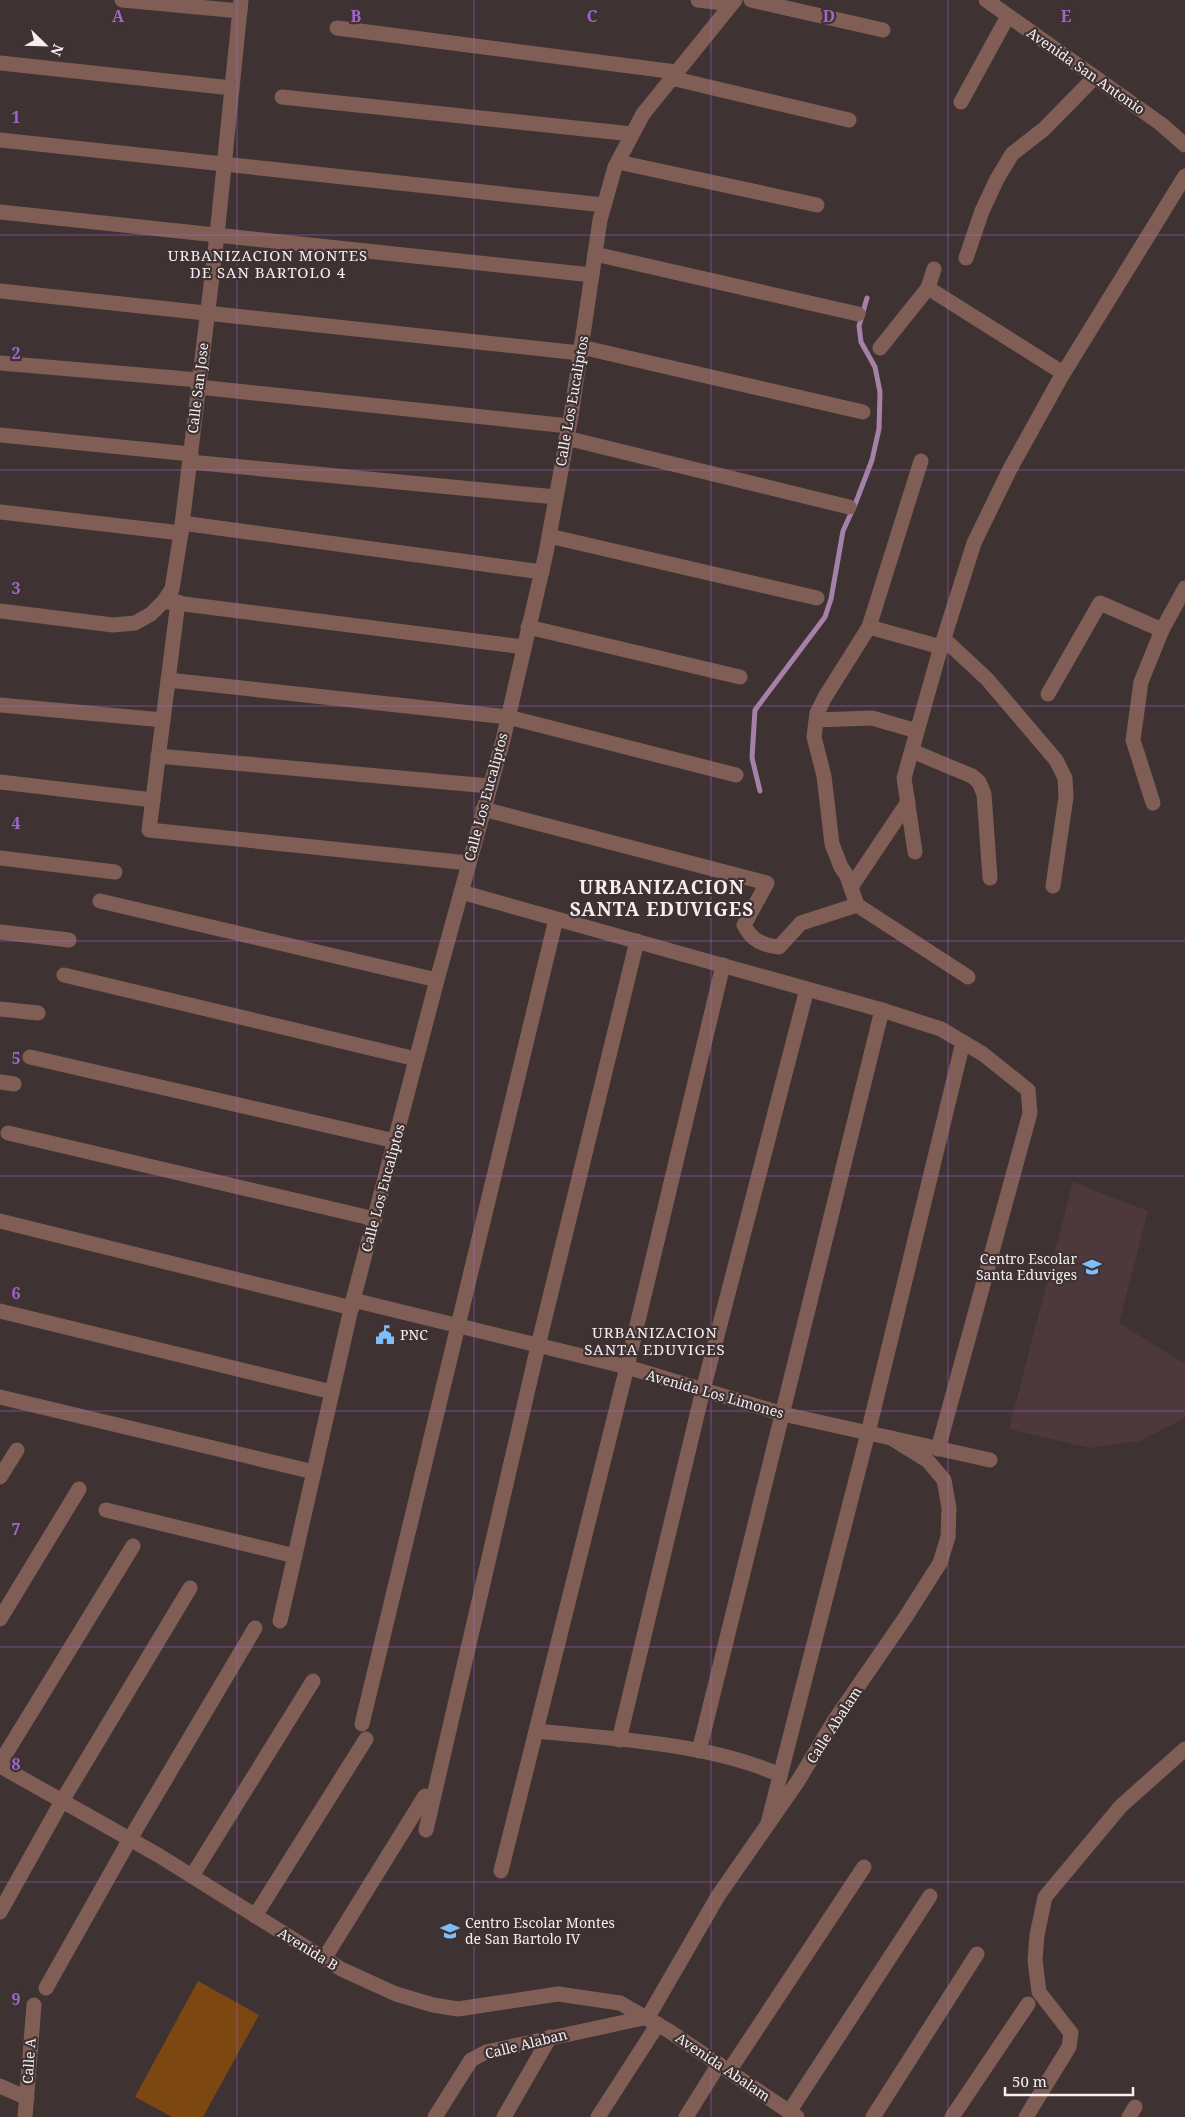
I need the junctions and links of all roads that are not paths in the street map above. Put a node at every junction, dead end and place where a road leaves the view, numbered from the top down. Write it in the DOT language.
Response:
graph roads {
  1 [pos="122,0"];
  2 [pos="698,0"];
  3 [pos="751,0"];
  4 [pos="986,0"];
  5 [pos="733,2"];
  6 [pos="240,6"];
  7 [pos="1008,16"];
  8 [pos="337,28"];
  9 [pos="883,30"];
  10 [pos="0,63"];
  11 [pos="674,75"];
  12 [pos="1095,78"];
  13 [pos="232,88"];
  14 [pos="282,97"];
  15 [pos="961,102"];
  16 [pos="849,120"];
  17 [pos="632,134"];
  18 [pos="0,140"];
  19 [pos="1185,145"];
  20 [pos="618,162"];
  21 [pos="224,164"];
  22 [pos="1185,176"];
  23 [pos="817,204"];
  24 [pos="604,205"];
  25 [pos="0,212"];
  26 [pos="217,235"];
  27 [pos="595,254"];
  28 [pos="966,258"];
  29 [pos="934,268"];
  30 [pos="592,275"];
  31 [pos="928,288"];
  32 [pos="0,291"];
  33 [pos="207,314"];
  34 [pos="858,314"];
  35 [pos="880,348"];
  36 [pos="581,350"];
  37 [pos="0,362"];
  38 [pos="1063,373"];
  39 [pos="199,384"];
  40 [pos="863,412"];
  41 [pos="567,432"];
  42 [pos="0,436"];
  43 [pos="190,458"];
  44 [pos="920,461"];
  45 [pos="556,496"];
  46 [pos="848,507"];
  47 [pos="0,512"];
  48 [pos="181,528"];
  49 [pos="549,536"];
  50 [pos="542,572"];
  51 [pos="1185,588"];
  52 [pos="817,598"];
  53 [pos="171,602"];
  54 [pos="0,611"];
  55 [pos="528,627"];
  56 [pos="869,627"];
  57 [pos="1162,630"];
  58 [pos="942,643"];
  59 [pos="524,647"];
  60 [pos="740,677"];
  61 [pos="168,680"];
  62 [pos="1048,694"];
  63 [pos="0,705"];
  64 [pos="508,717"];
  65 [pos="163,720"];
  66 [pos="816,720"];
  67 [pos="917,731"];
  68 [pos="912,751"];
  69 [pos="158,756"];
  70 [pos="736,775"];
  71 [pos="0,782"];
  72 [pos="490,786"];
  73 [pos="153,800"];
  74 [pos="908,802"];
  75 [pos="1153,803"];
  76 [pos="483,809"];
  77 [pos="915,852"];
  78 [pos="0,858"];
  79 [pos="468,862"];
  80 [pos="115,872"];
  81 [pos="990,878"];
  82 [pos="1053,886"];
  83 [pos="851,887"];
  84 [pos="461,892"];
  85 [pos="100,901"];
  86 [pos="857,905"];
  87 [pos="556,919"];
  88 [pos="0,932"];
  89 [pos="69,940"];
  90 [pos="637,941"];
  91 [pos="723,965"];
  92 [pos="64,975"];
  93 [pos="968,977"];
  94 [pos="437,980"];
  95 [pos="807,989"];
  96 [pos="0,1009"];
  97 [pos="882,1010"];
  98 [pos="38,1013"];
  99 [pos="963,1042"];
  100 [pos="30,1057"];
  101 [pos="416,1059"];
  102 [pos="8,1133"];
  103 [pos="395,1141"];
  104 [pos="375,1219"];
  105 [pos="0,1221"];
  106 [pos="353,1304"];
  107 [pos="0,1310"];
  108 [pos="458,1326"];
  109 [pos="538,1346"];
  110 [pos="627,1368"];
  111 [pos="703,1390"];
  112 [pos="332,1392"];
  113 [pos="0,1397"];
  114 [pos="783,1414"];
  115 [pos="868,1433"];
  116 [pos="891,1438"];
  117 [pos="938,1449"];
  118 [pos="17,1450"];
  119 [pos="990,1460"];
  120 [pos="314,1472"];
  121 [pos="0,1478"];
  122 [pos="79,1489"];
  123 [pos="106,1510"];
  124 [pos="133,1546"];
  125 [pos="295,1556"];
  126 [pos="190,1588"];
  127 [pos="0,1619"];
  128 [pos="280,1621"];
  129 [pos="255,1628"];
  130 [pos="313,1681"];
  131 [pos="362,1724"];
  132 [pos="536,1731"];
  133 [pos="366,1739"];
  134 [pos="619,1740"];
  135 [pos="1185,1749"];
  136 [pos="699,1751"];
  137 [pos="0,1764"];
  138 [pos="780,1775"];
  139 [pos="425,1796"];
  140 [pos="62,1801"];
  141 [pos="768,1823"];
  142 [pos="426,1830"];
  143 [pos="130,1839"];
  144 [pos="864,1867"];
  145 [pos="501,1871"];
  146 [pos="192,1876"];
  147 [pos="930,1896"];
  148 [pos="0,1912"];
  149 [pos="255,1916"];
  150 [pos="977,1954"];
  151 [pos="324,1959"];
  152 [pos="46,1988"];
  153 [pos="1028,2004"];
  154 [pos="34,2005"];
  155 [pos="653,2020"];
  156 [pos="550,2037"];
  157 [pos="724,2068"];
  158 [pos="0,2086"];
  159 [pos="27,2098"];
  160 [pos="785,2113"];
  161 [pos="25,2117"];
  162 [pos="435,2117"];
  163 [pos="504,2117"];
  164 [pos="598,2117"];
  165 [pos="686,2117"];
  166 [pos="872,2117"];
  167 [pos="952,2117"];
  168 [pos="1026,2117"];
  1 -- 6 [label="street"];
  2 -- 5 [label="street"];
  3 -- 9 [label="street"];
  4 -- 7 [label="street, Avenida San Antonio"];
  5 -- 11 [label="street, Calle Los Eucaliptos"];
  6 -- 13 [label="street, Calle San Jose"];
  7 -- 12 [label="street, Avenida San Antonio"];
  7 -- 15 [label="street"];
  8 -- 11 [label="street"];
  10 -- 13 [label="street"];
  11 -- 16 [label="street"];
  11 -- 17 [label="street, Calle Los Eucaliptos"];
  12 -- 19 [label="street, Avenida San Antonio"];
  12 -- 28 [label="street"];
  13 -- 21 [label="street, Calle San Jose"];
  14 -- 17 [label="street"];
  17 -- 20 [label="street, Calle Los Eucaliptos"];
  18 -- 21 [label="street"];
  20 -- 23 [label="street"];
  20 -- 24 [label="street, Calle Los Eucaliptos"];
  21 -- 24 [label="street"];
  21 -- 26 [label="street, Calle San Jose"];
  22 -- 38 [label="street"];
  24 -- 27 [label="street, Calle Los Eucaliptos"];
  25 -- 26 [label="street"];
  26 -- 30 [label="street"];
  26 -- 33 [label="street, Calle San Jose"];
  27 -- 30 [label="street, Calle Los Eucaliptos"];
  27 -- 34 [label="street"];
  29 -- 31 [label="street"];
  30 -- 36 [label="street, Calle Los Eucaliptos"];
  31 -- 35 [label="street"];
  31 -- 38 [label="street"];
  32 -- 33 [label="street"];
  33 -- 36 [label="street"];
  33 -- 39 [label="street, Calle San Jose"];
  36 -- 40 [label="street"];
  36 -- 41 [label="street, Calle Los Eucaliptos"];
  37 -- 39 [label="street"];
  38 -- 58 [label="street"];
  39 -- 41 [label="street"];
  39 -- 43 [label="street, Calle San Jose"];
  41 -- 45 [label="street, Calle Los Eucaliptos"];
  41 -- 46 [label="street"];
  42 -- 43 [label="street"];
  43 -- 45 [label="street"];
  43 -- 48 [label="street, Calle San Jose"];
  44 -- 56 [label="street"];
  45 -- 49 [label="street, Calle Los Eucaliptos"];
  47 -- 48 [label="street"];
  48 -- 50 [label="street"];
  48 -- 53 [label="street, Calle San Jose"];
  49 -- 50 [label="street, Calle Los Eucaliptos"];
  49 -- 52 [label="street"];
  50 -- 55 [label="street, Calle Los Eucaliptos"];
  51 -- 57 [label="street"];
  53 -- 54 [label="street, Calle San Jose"];
  53 -- 59 [label="street"];
  53 -- 61 [label="street"];
  55 -- 59 [label="street, Calle Los Eucaliptos"];
  55 -- 60 [label="street"];
  56 -- 58 [label="street"];
  56 -- 66 [label="street"];
  57 -- 62 [label="street"];
  57 -- 75 [label="street"];
  58 -- 67 [label="street"];
  58 -- 82 [label="street"];
  59 -- 64 [label="street, Calle Los Eucaliptos"];
  61 -- 64 [label="street"];
  61 -- 65 [label="street"];
  63 -- 65 [label="street"];
  64 -- 70 [label="street"];
  64 -- 72 [label="street, Calle Los Eucaliptos"];
  65 -- 69 [label="street"];
  66 -- 67 [label="street"];
  66 -- 83 [label="street"];
  67 -- 68 [label="street"];
  68 -- 74 [label="street"];
  68 -- 81 [label="street"];
  69 -- 72 [label="street"];
  69 -- 73 [label="street"];
  71 -- 73 [label="street"];
  72 -- 76 [label="street, Calle Los Eucaliptos"];
  73 -- 79 [label="street"];
  74 -- 77 [label="street"];
  74 -- 83 [label="street"];
  76 -- 79 [label="street, Calle Los Eucaliptos"];
  76 -- 86 [label="street"];
  78 -- 80 [label="street"];
  79 -- 84 [label="street, Calle Los Eucaliptos"];
  83 -- 86 [label="street"];
  84 -- 87 [label="street"];
  84 -- 94 [label="street, Calle Los Eucaliptos"];
  85 -- 94 [label="street"];
  86 -- 93 [label="street"];
  87 -- 90 [label="street"];
  87 -- 108 [label="street"];
  88 -- 89 [label="street"];
  90 -- 91 [label="street"];
  90 -- 109 [label="street"];
  91 -- 95 [label="street"];
  91 -- 110 [label="street"];
  92 -- 101 [label="street"];
  94 -- 101 [label="street, Calle Los Eucaliptos"];
  95 -- 97 [label="street"];
  95 -- 111 [label="street"];
  96 -- 98 [label="street"];
  97 -- 99 [label="street"];
  97 -- 114 [label="street"];
  99 -- 115 [label="street"];
  99 -- 117 [label="street"];
  100 -- 103 [label="street"];
  101 -- 103 [label="street, Calle Los Eucaliptos"];
  102 -- 104 [label="street"];
  103 -- 104 [label="street, Calle Los Eucaliptos"];
  104 -- 106 [label="street, Calle Los Eucaliptos"];
  105 -- 106 [label="street, Avenida Los Limones"];
  106 -- 108 [label="street, Avenida Los Limones"];
  106 -- 112 [label="street, Calle Los Eucaliptos"];
  107 -- 112 [label="street"];
  108 -- 109 [label="street, Avenida Los Limones"];
  108 -- 131 [label="street"];
  109 -- 110 [label="street, Avenida Los Limones"];
  109 -- 142 [label="street"];
  110 -- 111 [label="street, Avenida Los Limones"];
  110 -- 132 [label="street"];
  111 -- 114 [label="street, Avenida Los Limones"];
  111 -- 134 [label="street"];
  112 -- 120 [label="street, Calle Los Eucaliptos"];
  113 -- 120 [label="street"];
  114 -- 115 [label="street, Avenida Los Limones"];
  114 -- 136 [label="street"];
  115 -- 116 [label="street, Avenida Los Limones"];
  115 -- 138 [label="street"];
  116 -- 117 [label="street, Avenida Los Limones"];
  116 -- 141 [label="street, Calle Abalam"];
  117 -- 119 [label="street, Avenida Los Limones"];
  118 -- 121 [label="street"];
  120 -- 125 [label="street, Calle Los Eucaliptos"];
  122 -- 127 [label="street"];
  123 -- 125 [label="street"];
  124 -- 137 [label="street"];
  125 -- 128 [label="street, Calle Los Eucaliptos"];
  126 -- 140 [label="street"];
  129 -- 143 [label="street"];
  130 -- 146 [label="street"];
  132 -- 134 [label="street"];
  132 -- 145 [label="street"];
  133 -- 149 [label="street"];
  134 -- 136 [label="street"];
  135 -- 168 [label="street"];
  136 -- 138 [label="street"];
  137 -- 140 [label="street, Avenida B"];
  138 -- 141 [label="street"];
  139 -- 151 [label="street"];
  140 -- 143 [label="street, Avenida B"];
  140 -- 148 [label="street"];
  141 -- 155 [label="street, Calle Abalam"];
  143 -- 146 [label="street, Avenida B"];
  143 -- 152 [label="street"];
  144 -- 157 [label="street"];
  146 -- 149 [label="street, Avenida B"];
  147 -- 160 [label="street"];
  149 -- 151 [label="street, Avenida B"];
  150 -- 166 [label="street"];
  151 -- 155 [label="street, Avenida B"];
  153 -- 167 [label="street"];
  154 -- 159 [label="street, Calle A"];
  155 -- 156 [label="street, Calle Alaban"];
  155 -- 157 [label="street, Avenida Abalam"];
  155 -- 164 [label="street, Calle Abalam"];
  156 -- 162 [label="street, Calle Alaban"];
  156 -- 163 [label="street"];
  157 -- 160 [label="street, Avenida Abalam"];
  157 -- 165 [label="street"];
  158 -- 159 [label="street"];
  159 -- 161 [label="street, Calle A"];
}
